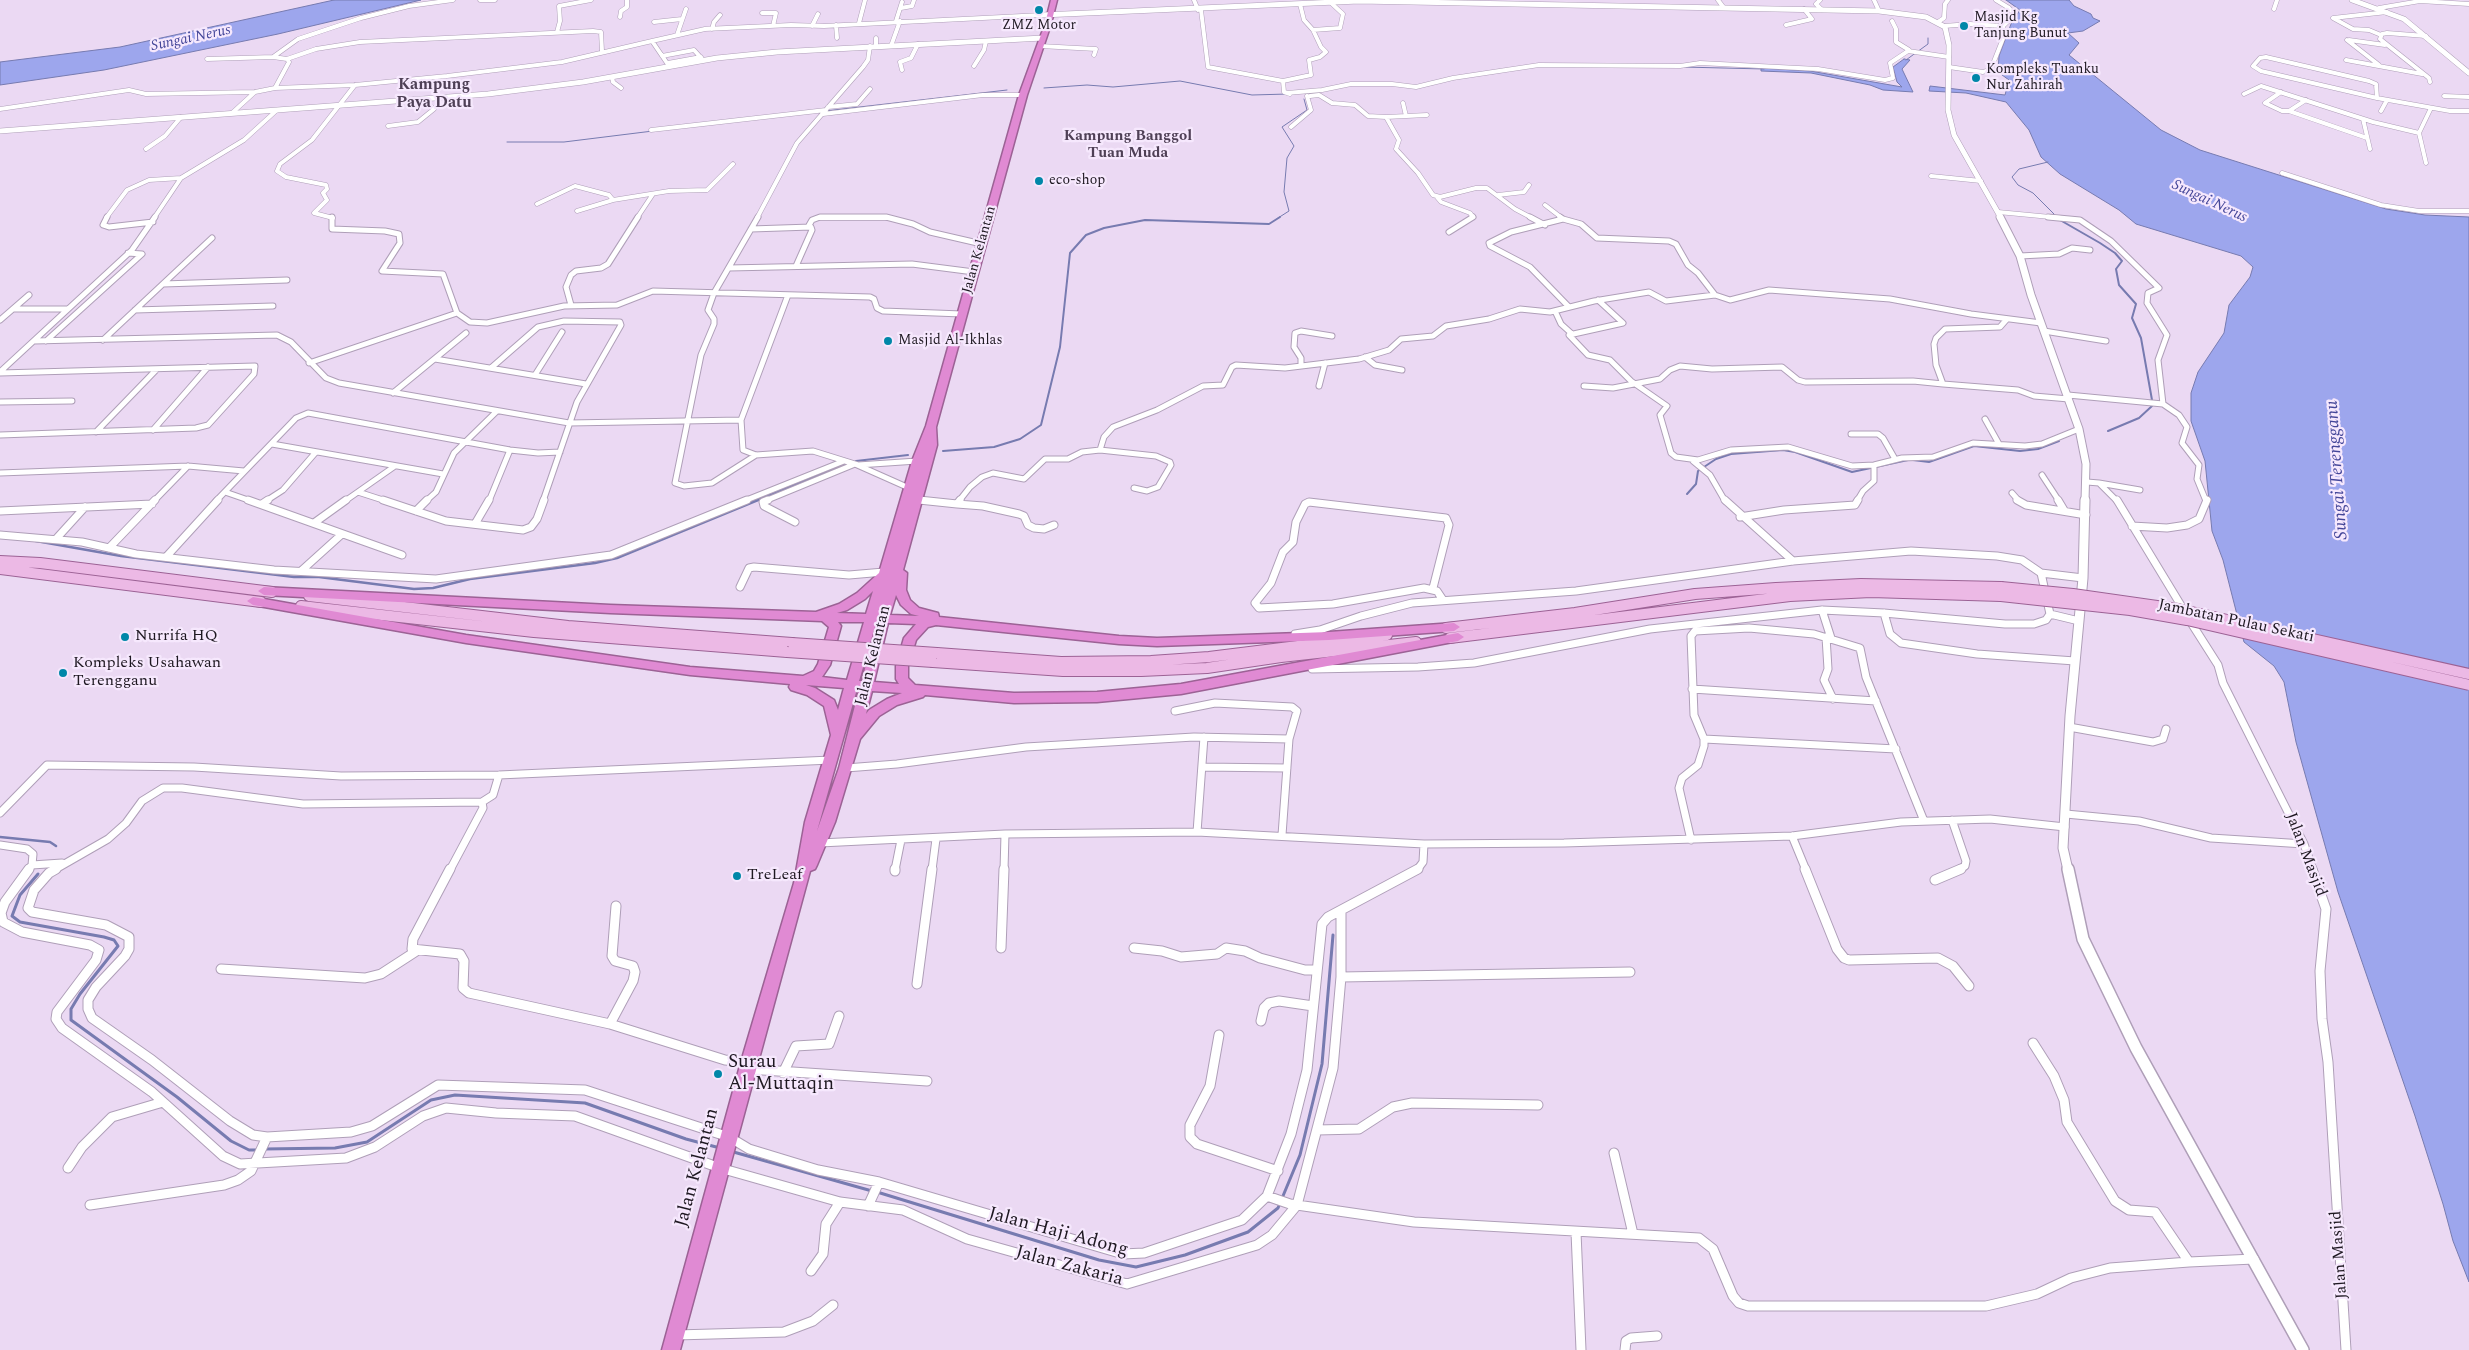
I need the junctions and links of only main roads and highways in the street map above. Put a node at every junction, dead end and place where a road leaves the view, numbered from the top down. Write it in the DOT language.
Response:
graph roads {
  1 [pos="1048,0"];
  2 [pos="1054,0"];
  3 [pos="1048,15"];
  4 [pos="931,426"];
  5 [pos="901,556"];
  6 [pos="0,560"];
  7 [pos="0,568"];
  8 [pos="884,572"];
  9 [pos="264,591"];
  10 [pos="2001,591"];
  11 [pos="253,601"];
  12 [pos="819,617"];
  13 [pos="876,620"];
  14 [pos="936,621"];
  15 [pos="967,623"];
  16 [pos="1456,632"];
  17 [pos="790,648"];
  18 [pos="2469,674"];
  19 [pos="725,675"];
  20 [pos="797,681"];
  21 [pos="851,684"];
  22 [pos="2469,684"];
  23 [pos="866,685"];
  24 [pos="912,689"];
  25 [pos="967,694"];
  26 [pos="836,739"];
  27 [pos="847,763"];
  28 [pos="802,883"];
  29 [pos="673,1343"];
  1 -- 3 [label="highway, Jalan Kelantan"];
  2 -- 3 [label="highway, Jalan Kelantan"];
  3 -- 4 [label="highway, Jalan Kelantan"];
  4 -- 5 [label="highway, Jalan Kelantan"];
  4 -- 8 [label="highway, Jalan Kelantan"];
  5 -- 13 [label="highway, Jalan Kelantan"];
  5 -- 15 [label="highway"];
  6 -- 9 [label="main road"];
  7 -- 11 [label="main road"];
  8 -- 12 [label="highway"];
  8 -- 13 [label="highway, Jalan Kelantan"];
  9 -- 12 [label="highway"];
  9 -- 17 [label="main road"];
  10 -- 16 [label="main road"];
  10 -- 18 [label="main road, Jambatan Pulau Sekati, bridge"];
  10 -- 22 [label="main road, Jambatan Pulau Sekati, bridge"];
  11 -- 17 [label="main road"];
  11 -- 19 [label="highway"];
  12 -- 13 [label="highway"];
  12 -- 20 [label="highway"];
  13 -- 14 [label="highway"];
  13 -- 21 [label="highway, Jalan Kelantan"];
  13 -- 23 [label="highway, Jalan Kelantan"];
  14 -- 15 [label="highway"];
  14 -- 24 [label="highway"];
  15 -- 16 [label="highway"];
  16 -- 17 [label="main road, bridge"];
  16 -- 25 [label="highway"];
  19 -- 20 [label="highway"];
  19 -- 26 [label="highway"];
  20 -- 21 [label="highway"];
  21 -- 23 [label="highway"];
  21 -- 26 [label="highway, Jalan Kelantan"];
  23 -- 24 [label="highway"];
  23 -- 27 [label="highway, Jalan Kelantan"];
  24 -- 25 [label="highway"];
  25 -- 27 [label="highway"];
  26 -- 28 [label="highway, Jalan Kelantan"];
  27 -- 28 [label="highway, Jalan Kelantan"];
  28 -- 29 [label="highway, Jalan Kelantan"];
}
